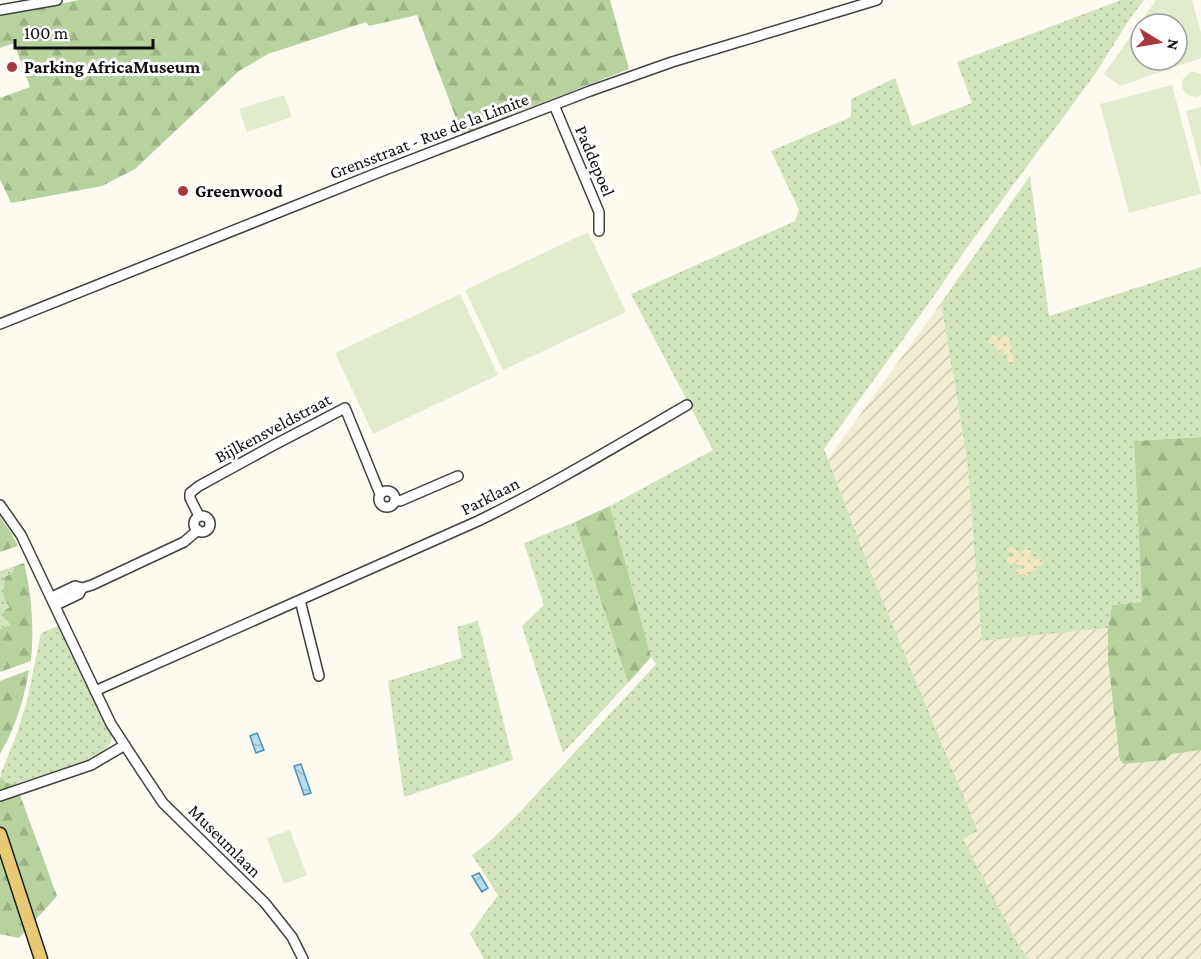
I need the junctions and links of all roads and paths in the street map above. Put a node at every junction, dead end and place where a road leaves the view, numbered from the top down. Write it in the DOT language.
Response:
graph roads {
  1 [pos="57,0"];
  2 [pos="877,0"];
  3 [pos="0,9"];
  4 [pos="554,105"];
  5 [pos="599,231"];
  6 [pos="0,324"];
  7 [pos="687,405"];
  8 [pos="458,476"];
  9 [pos="0,505"];
  10 [pos="300,600"];
  11 [pos="54,601"];
  12 [pos="319,676"];
  13 [pos="94,691"];
  14 [pos="125,745"];
  15 [pos="0,796"];
  16 [pos="0,834"];
  17 [pos="41,959"];
  18 [pos="303,959"];
  1 -- 3 [label="street"];
  2 -- 4 [label="street, Grensstraat - Rue de la Limite"];
  4 -- 5 [label="street, Paddepoel"];
  4 -- 6 [label="street, Grensstraat - Rue de la Limite"];
  7 -- 10 [label="street, Parklaan"];
  8 -- 11 [label="street, Bijlkensveldstraat"];
  9 -- 11 [label="street, Museumlaan"];
  10 -- 12 [label="street"];
  10 -- 13 [label="street, Parklaan"];
  11 -- 13 [label="street, Museumlaan"];
  13 -- 14 [label="street, Museumlaan"];
  14 -- 15 [label="street"];
  14 -- 18 [label="street, Museumlaan"];
  16 -- 17 [label="main road"];
}
